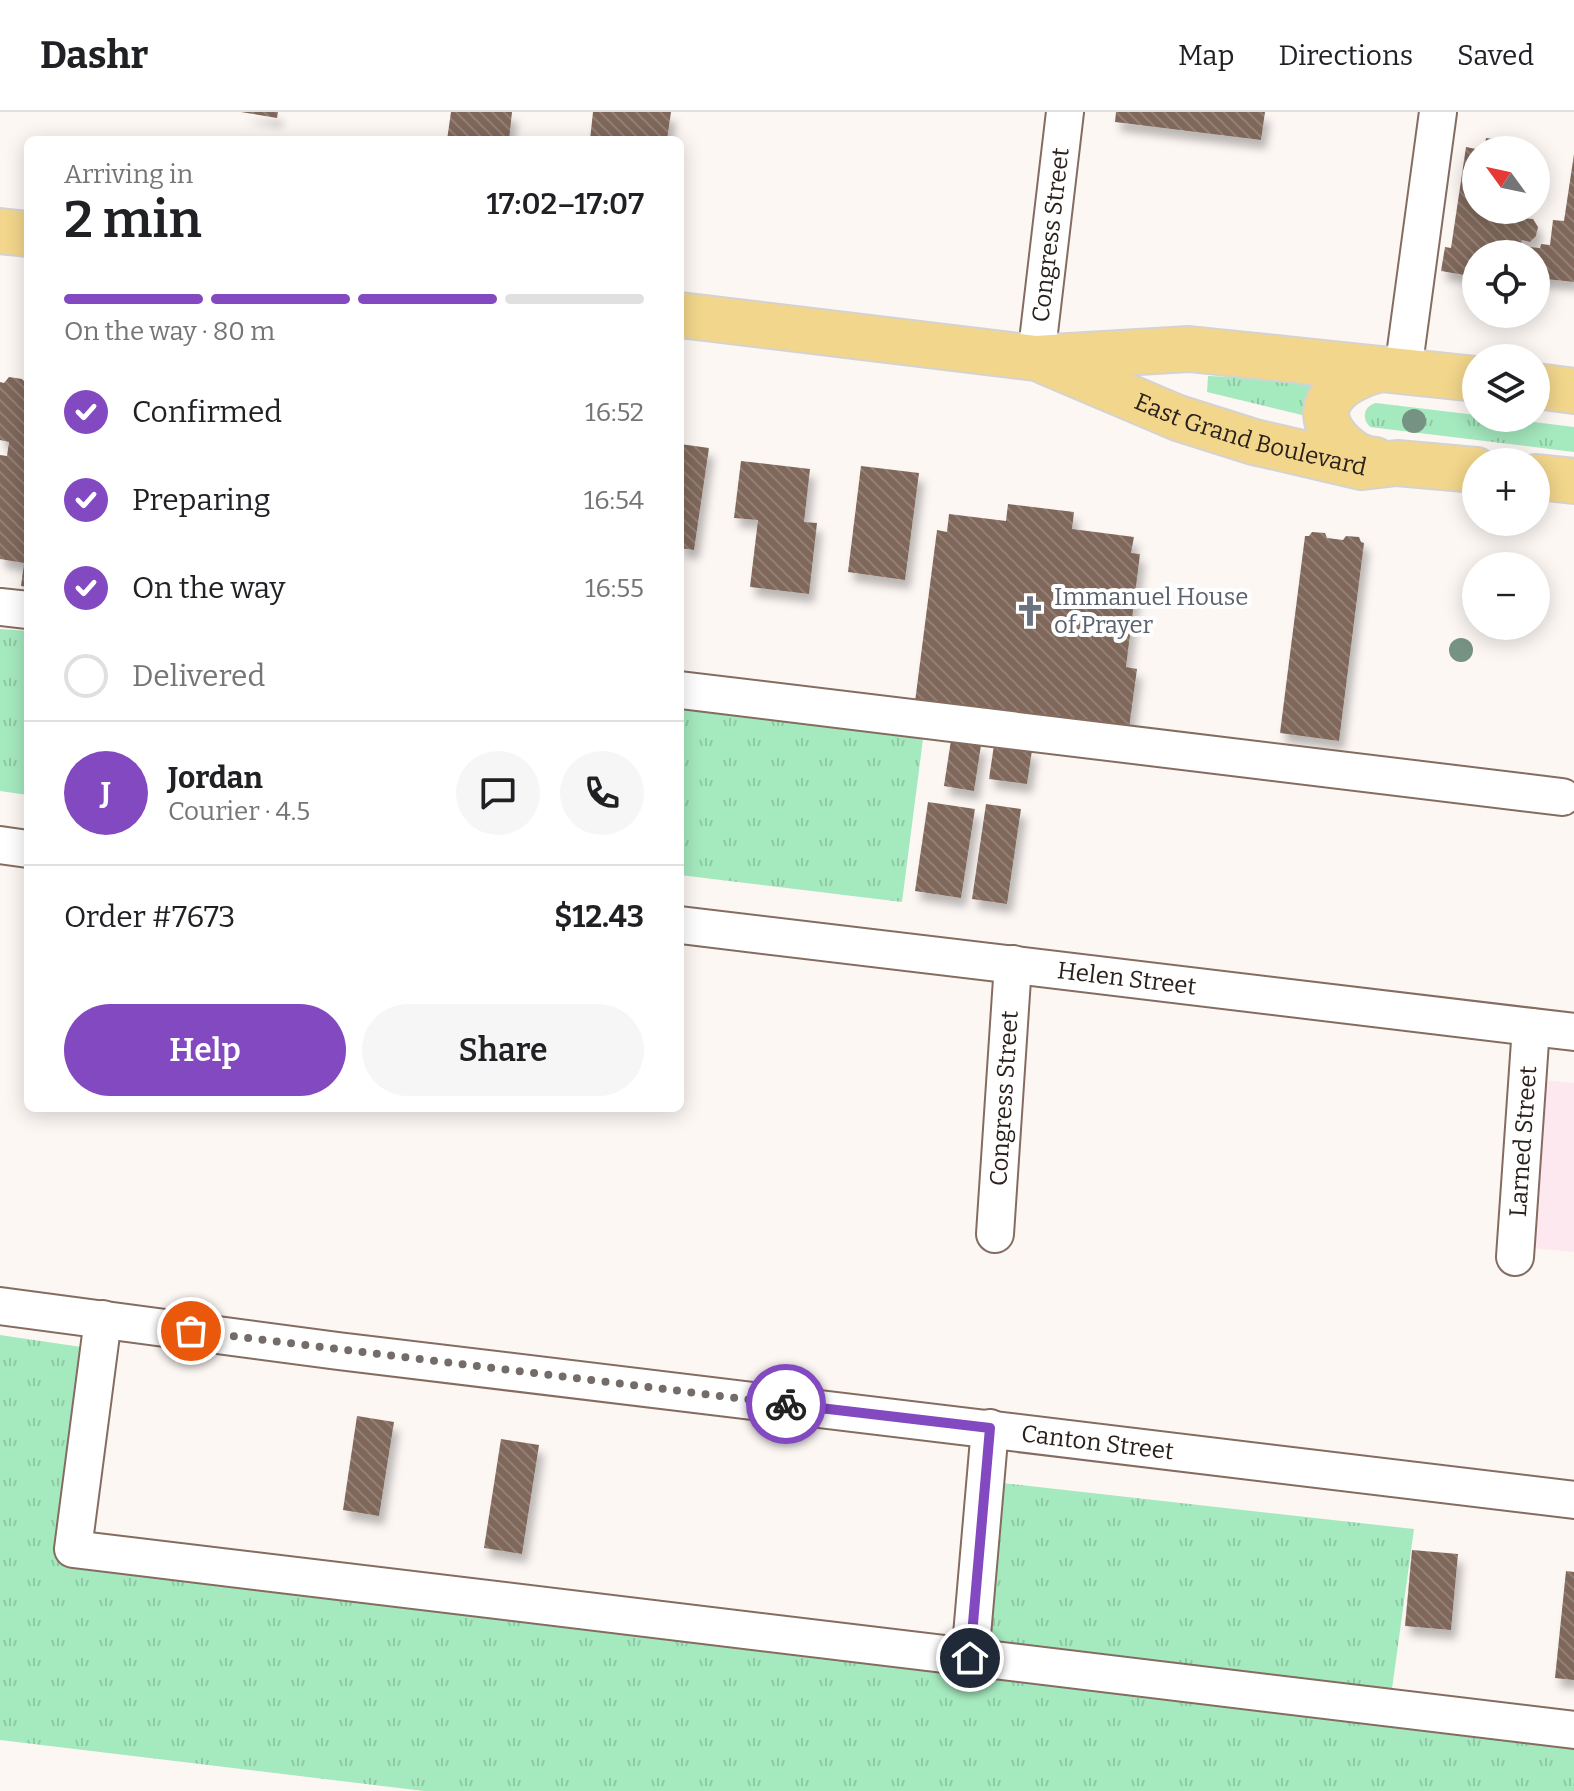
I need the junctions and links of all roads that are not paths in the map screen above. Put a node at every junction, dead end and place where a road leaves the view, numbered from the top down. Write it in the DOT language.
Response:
graph roads {
  1 [pos="1065,112"];
  2 [pos="1438,112"];
  3 [pos="0,231"];
  4 [pos="24,234"];
  5 [pos="684,315"];
  6 [pos="1036,358"];
  7 [pos="1392,370"];
  8 [pos="1462,378"];
  9 [pos="1550,388"];
  10 [pos="1574,391"];
  11 [pos="1397,463"];
  12 [pos="1462,469"];
  13 [pos="1550,478"];
  14 [pos="1574,481"];
  15 [pos="0,607"];
  16 [pos="24,610"];
  17 [pos="684,690"];
  18 [pos="1562,797"];
  19 [pos="0,845"];
  20 [pos="24,848"];
  21 [pos="684,925"];
  22 [pos="1013,964"];
  23 [pos="1531,1027"];
  24 [pos="1574,1032"];
  25 [pos="995,1234"];
  26 [pos="1515,1257"];
  27 [pos="0,1306"];
  28 [pos="103,1319"];
  29 [pos="990,1428"];
  30 [pos="1574,1500"];
  31 [pos="970,1658"];
  32 [pos="1574,1730"];
  1 -- 6 [label="street, Congress Street"];
  2 -- 7 [label="street"];
  3 -- 4 [label="main road"];
  5 -- 6 [label="main road, East Grand Boulevard"];
  6 -- 7 [label="main road, East Grand Boulevard"];
  6 -- 11 [label="main road, East Grand Boulevard"];
  7 -- 8 [label="main road, East Grand Boulevard"];
  7 -- 11 [label="main road"];
  9 -- 10 [label="main road"];
  11 -- 12 [label="main road, East Grand Boulevard"];
  13 -- 14 [label="main road"];
  15 -- 16 [label="street"];
  17 -- 18 [label="street"];
  19 -- 20 [label="street"];
  21 -- 22 [label="street, Helen Street"];
  22 -- 23 [label="street, Helen Street"];
  22 -- 25 [label="street, Congress Street"];
  23 -- 24 [label="street, Helen Street"];
  23 -- 26 [label="street, Larned Street"];
  27 -- 28 [label="street, Canton Street"];
  28 -- 29 [label="street, Canton Street"];
  28 -- 31 [label="street"];
  29 -- 30 [label="street, Canton Street"];
  29 -- 31 [label="street"];
  31 -- 32 [label="street"];
}
